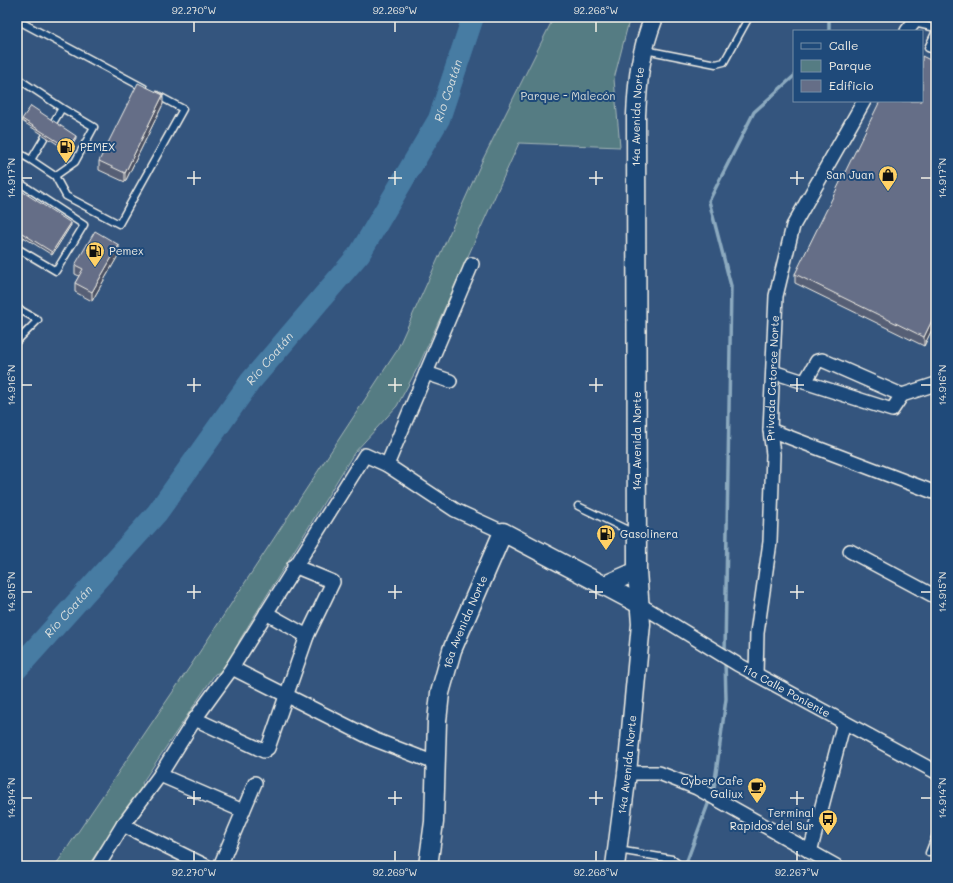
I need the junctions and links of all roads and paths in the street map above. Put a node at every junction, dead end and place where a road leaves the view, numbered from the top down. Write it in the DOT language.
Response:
graph roads {
  1 [pos="654,17"];
  2 [pos="749,17"];
  3 [pos="17,20"];
  4 [pos="913,24"];
  5 [pos="936,28"];
  6 [pos="936,31"];
  7 [pos="643,50"];
  8 [pos="936,51"];
  9 [pos="17,78"];
  10 [pos="863,102"];
  11 [pos="62,108"];
  12 [pos="17,152"];
  13 [pos="31,160"];
  14 [pos="55,176"];
  15 [pos="17,181"];
  16 [pos="44,199"];
  17 [pos="40,205"];
  18 [pos="28,223"];
  19 [pos="17,241"];
  20 [pos="17,248"];
  21 [pos="472,264"];
  22 [pos="17,308"];
  23 [pos="17,341"];
  24 [pos="773,372"];
  25 [pos="426,373"];
  26 [pos="450,381"];
  27 [pos="805,382"];
  28 [pos="936,384"];
  29 [pos="902,395"];
  30 [pos="770,430"];
  31 [pos="387,465"];
  32 [pos="932,490"];
  33 [pos="578,506"];
  34 [pos="503,532"];
  35 [pos="637,535"];
  36 [pos="850,551"];
  37 [pos="294,566"];
  38 [pos="637,570"];
  39 [pos="605,585"];
  40 [pos="936,597"];
  41 [pos="639,604"];
  42 [pos="266,613"];
  43 [pos="307,636"];
  44 [pos="232,668"];
  45 [pos="756,674"];
  46 [pos="285,696"];
  47 [pos="195,719"];
  48 [pos="844,722"];
  49 [pos="435,763"];
  50 [pos="936,772"];
  51 [pos="627,773"];
  52 [pos="160,775"];
  53 [pos="255,783"];
  54 [pos="243,811"];
  55 [pos="123,825"];
  56 [pos="936,836"];
  57 [pos="810,852"];
  58 [pos="929,853"];
  59 [pos="616,858"];
  60 [pos="98,866"];
  61 [pos="206,866"];
  62 [pos="220,866"];
  63 [pos="428,866"];
  64 [pos="681,866"];
  65 [pos="836,866"];
  1 -- 7 [label="main road, 14a Avenida Norte"];
  2 -- 7 [label="lane"];
  3 -- 14 [label="lane"];
  4 -- 5 [label="lane"];
  6 -- 8 [label="lane"];
  7 -- 35 [label="main road, 14a Avenida Norte"];
  9 -- 11 [label="lane"];
  10 -- 24 [label="street, Privada Catorce Norte"];
  11 -- 13 [label="lane"];
  11 -- 14 [label="lane"];
  12 -- 13 [label="lane"];
  13 -- 14 [label="lane"];
  15 -- 16 [label="lane"];
  16 -- 17 [label="lane"];
  16 -- 20 [label="lane"];
  18 -- 19 [label="lane"];
  21 -- 25 [label="street"];
  22 -- 23 [label="lane"];
  24 -- 27 [label="street"];
  24 -- 30 [label="street, Privada Catorce Norte"];
  25 -- 26 [label="street"];
  25 -- 31 [label="street"];
  27 -- 29 [label="street"];
  27 -- 29 [label="street"];
  28 -- 29 [label="street"];
  30 -- 32 [label="street"];
  30 -- 45 [label="street, Privada Catorce Norte"];
  31 -- 34 [label="street"];
  31 -- 37 [label="street"];
  33 -- 35 [label="lane"];
  34 -- 39 [label="main road"];
  34 -- 49 [label="main road, 16a Avenida Norte"];
  35 -- 38 [label="main road, 14a Avenida Norte"];
  36 -- 40 [label="street"];
  37 -- 42 [label="street"];
  37 -- 43 [label="street"];
  38 -- 39 [label="main road"];
  38 -- 41 [label="main road, 14a Avenida Norte"];
  39 -- 41 [label="main road"];
  41 -- 45 [label="street, 11a Calle Poniente"];
  41 -- 51 [label="main road, 14a Avenida Norte"];
  42 -- 43 [label="street"];
  42 -- 44 [label="street"];
  43 -- 46 [label="street"];
  44 -- 46 [label="street"];
  44 -- 47 [label="street"];
  45 -- 48 [label="street, 11a Calle Poniente"];
  46 -- 47 [label="street"];
  46 -- 49 [label="street"];
  47 -- 52 [label="street"];
  48 -- 50 [label="street, 11a Calle Poniente"];
  48 -- 57 [label="street"];
  49 -- 63 [label="main road, 16a Avenida Norte"];
  51 -- 57 [label="street"];
  51 -- 59 [label="main road, 14a Avenida Norte"];
  52 -- 54 [label="street"];
  52 -- 55 [label="street"];
  53 -- 54 [label="street"];
  54 -- 62 [label="street"];
  55 -- 60 [label="street"];
  55 -- 61 [label="street"];
  56 -- 58 [label="lane"];
  57 -- 65 [label="street"];
  59 -- 64 [label="lane"];
}
